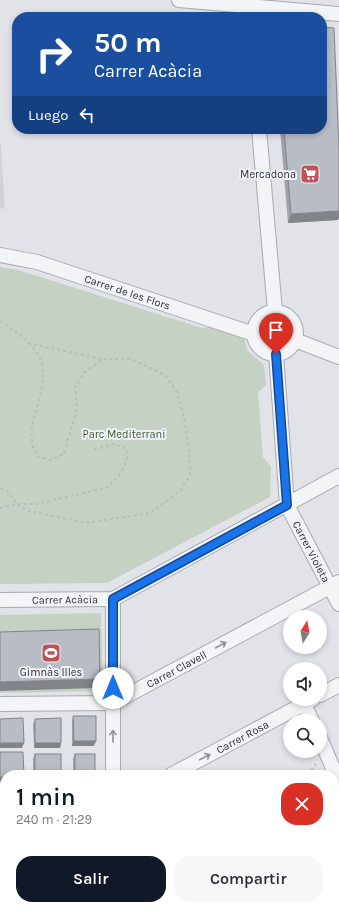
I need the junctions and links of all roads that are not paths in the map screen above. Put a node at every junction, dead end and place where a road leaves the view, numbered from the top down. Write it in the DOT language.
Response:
graph roads {
  1 [pos="179,0"];
  2 [pos="248,8"];
  3 [pos="309,12"];
  4 [pos="327,13"];
  5 [pos="339,14"];
  6 [pos="259,134"];
  7 [pos="0,255"];
  8 [pos="275,311"];
  9 [pos="254,334"];
  10 [pos="295,340"];
  11 [pos="276,354"];
  12 [pos="339,357"];
  13 [pos="339,476"];
  14 [pos="287,505"];
  15 [pos="335,585"];
  16 [pos="113,599"];
  17 [pos="0,600"];
  18 [pos="339,604"];
  19 [pos="339,686"];
  20 [pos="327,692"];
  21 [pos="113,703"];
  22 [pos="0,704"];
  23 [pos="300,706"];
  24 [pos="327,754"];
  25 [pos="113,770"];
  26 [pos="180,770"];
  27 [pos="334,770"];
  1 -- 2 [label="street"];
  2 -- 3 [label="street"];
  4 -- 5 [label="street"];
  6 -- 8 [label="street"];
  7 -- 9 [label="street, Carrer de les Flors"];
  8 -- 9 [label="street"];
  8 -- 10 [label="street"];
  9 -- 11 [label="street"];
  10 -- 11 [label="street"];
  10 -- 12 [label="street"];
  11 -- 14 [label="street, Carrer Violeta"];
  13 -- 14 [label="street, Carrer Acàcia"];
  14 -- 15 [label="street, Carrer Violeta"];
  14 -- 16 [label="street, Carrer Acàcia"];
  15 -- 18 [label="street, Carrer Violeta"];
  21 -- 15 [label="street, Carrer Clavell, one-way"];
  16 -- 17 [label="street, Carrer Acàcia"];
  16 -- 21 [label="street"];
  19 -- 20 [label="street"];
  21 -- 22 [label="street, Carrer Clavell"];
  25 -- 21 [label="street, one-way"];
  26 -- 23 [label="street, Carrer Rosa, one-way"];
  24 -- 27 [label="street"];
}
